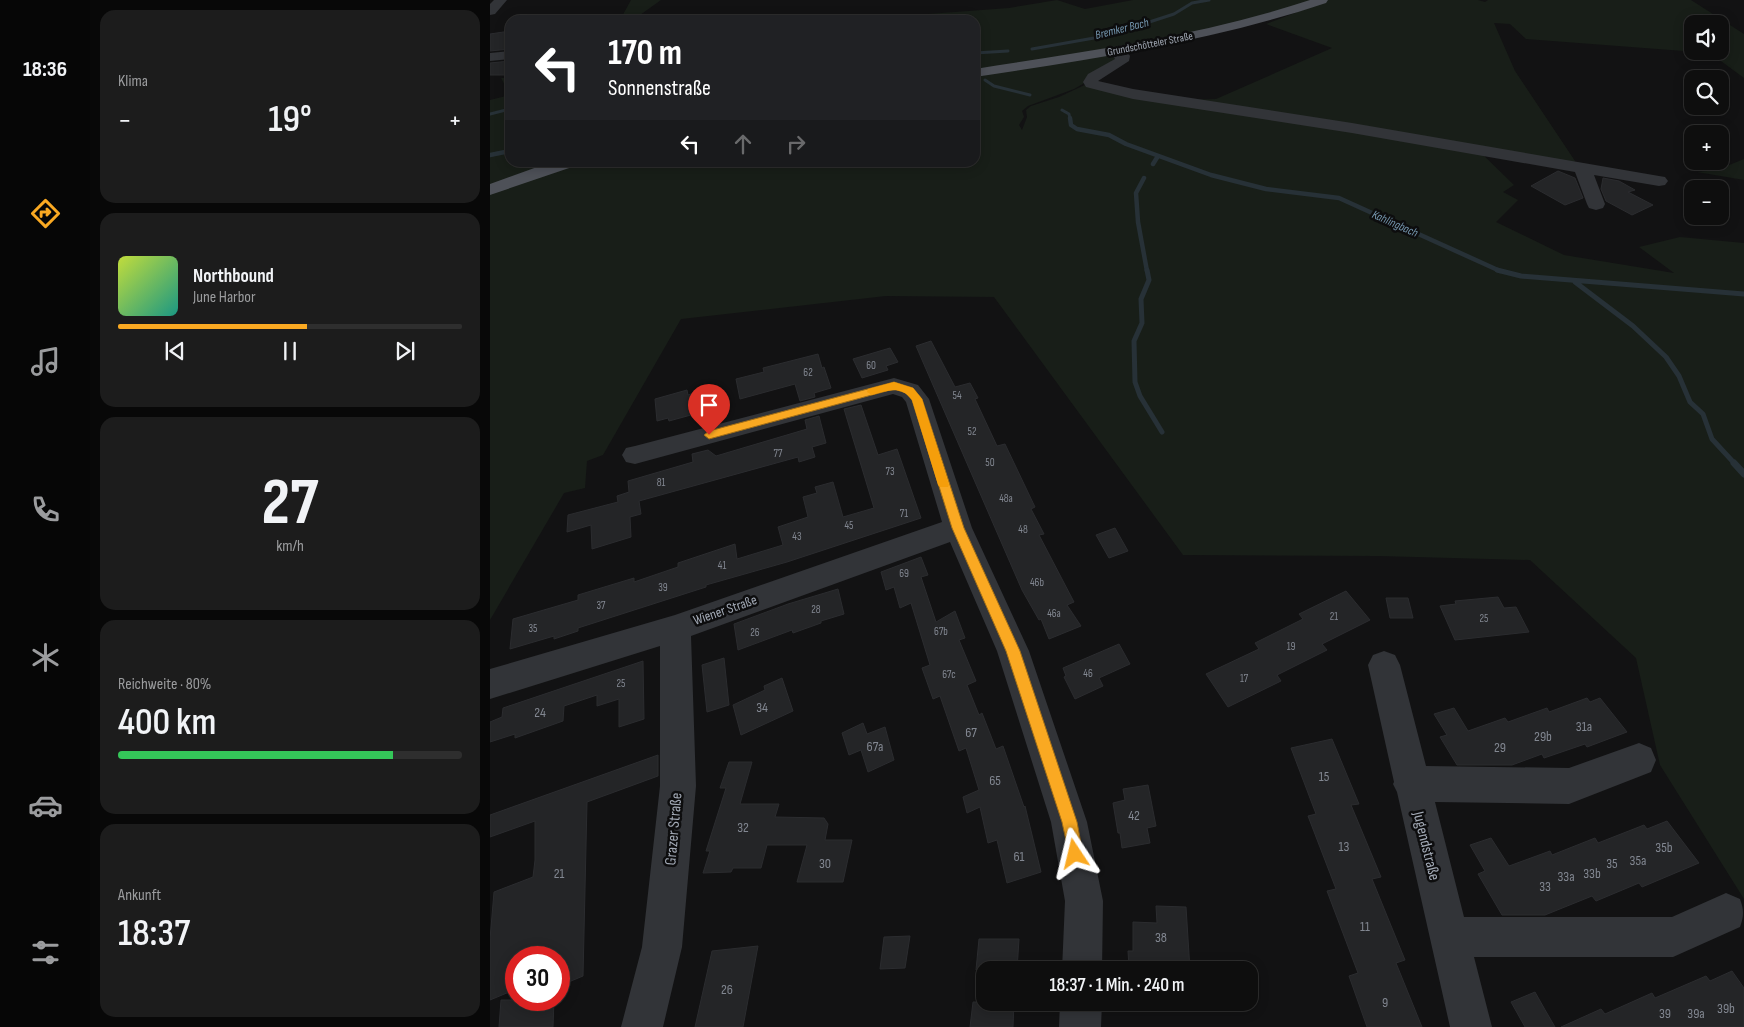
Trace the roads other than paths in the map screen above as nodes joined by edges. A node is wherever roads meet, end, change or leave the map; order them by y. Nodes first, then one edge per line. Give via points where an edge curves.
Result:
1 (501, 0) edge
2 (1322, 0) edge
3 (490, 11) edge
4 (1118, 51) junction
5 (505, 56) edge
6 (490, 57) edge
7 (980, 72) edge
8 (555, 167) edge
9 (1582, 168) junction
10 (1658, 181) dead end
11 (490, 190) edge
12 (1596, 204) dead end
13 (635, 455) dead end
14 (958, 528) junction
15 (675, 628) junction
16 (1384, 665) dead end
17 (490, 684) edge
18 (1639, 760) dead end
19 (1411, 784) junction
20 (1726, 913) dead end
21 (1449, 937) junction
22 (1082, 961) edge
23 (1081, 1011) edge
24 (642, 1027) edge
25 (1080, 1027) edge
26 (1471, 1027) edge

1 - 3 street
2 - 4 main road, Grundschötteler Straße via 1270,18
4 - 7 main road, Grundschötteler Straße
4 - 9 street via 1123,56 1122,61 1093,77 1091,84 1133,94
5 - 6 street
8 - 11 main road
9 - 10 street
9 - 12 street
13 - 14 street via 894,386 902,387 917,399
14 - 15 street, Wiener Straße
14 - 22 street via 1013,651 1069,822 1084,902
15 - 17 street, Wiener Straße
15 - 24 street, Grazer Straße via 677,804 662,947
16 - 19 street, Jugendstraße
18 - 19 street via 1569,786
19 - 21 street, Jugendstraße
20 - 21 street via 1673,937
21 - 26 street, Jugendstraße
23 - 25 street

